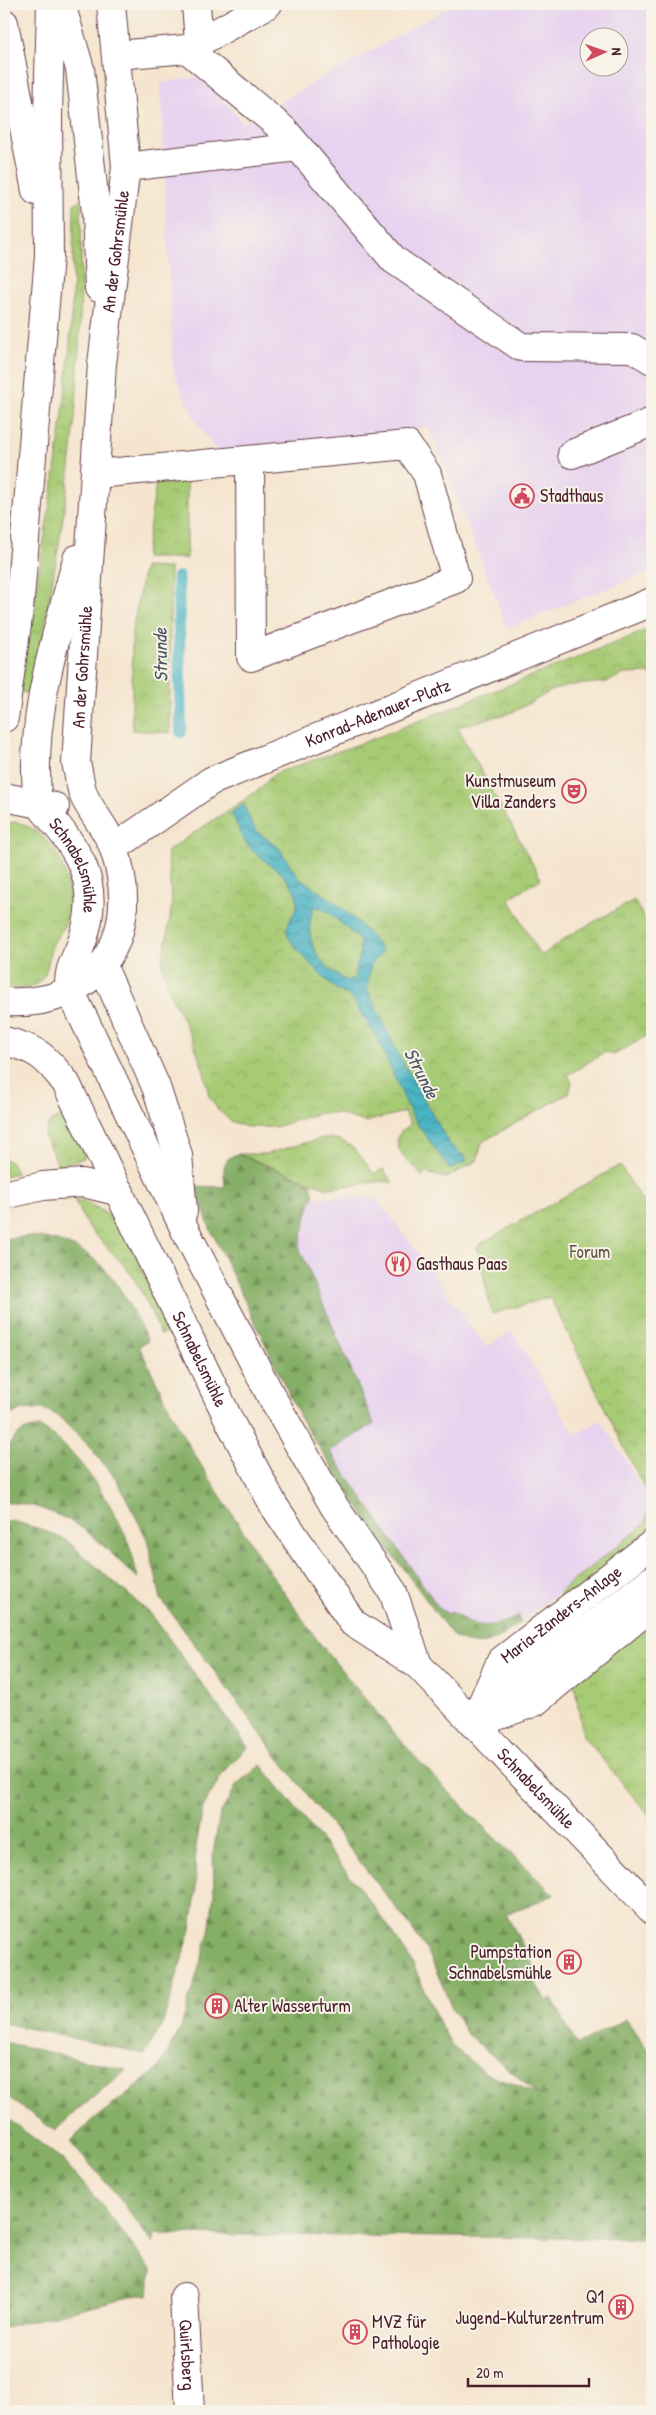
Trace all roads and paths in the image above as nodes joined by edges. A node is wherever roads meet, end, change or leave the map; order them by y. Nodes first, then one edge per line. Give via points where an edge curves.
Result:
1 (51, 4) edge
2 (61, 4) edge
3 (111, 4) edge
4 (196, 4) edge
5 (268, 4) edge
6 (4, 23) edge
7 (193, 46) junction
8 (116, 55) junction
9 (298, 147) junction
10 (126, 167) junction
11 (49, 256) junction
12 (652, 360) edge
13 (102, 364) junction
14 (652, 422) edge
15 (572, 454) dead end
16 (250, 460) junction
17 (95, 486) junction
18 (24, 547) junction
19 (4, 580) edge
20 (652, 602) edge
21 (4, 718) edge
22 (4, 797) edge
23 (38, 803) junction
24 (108, 838) junction
25 (103, 967) junction
26 (70, 990) junction
27 (4, 1002) edge
28 (15, 1043) edge
29 (120, 1192) junction
30 (4, 1194) edge
31 (185, 1230) junction
32 (652, 1544) edge
33 (652, 1580) edge
34 (652, 1606) edge
35 (418, 1666) junction
36 (472, 1724) junction
37 (652, 1910) edge
38 (184, 2297) dead end
39 (190, 2411) edge

1 - 11 main road
2 - 13 main road via 80,69 96,213
3 - 8 main road, An der Gohrsmühle
4 - 7 main road
5 - 7 main road
6 - 11 main road
7 - 8 main road
7 - 9 main road via 284,130
8 - 10 main road, An der Gohrsmühle
9 - 10 main road
9 - 12 main road via 394,260 521,347 632,348
10 - 13 main road, An der Gohrsmühle
11 - 18 main road
13 - 17 main road, An der Gohrsmühle
14 - 15 main road
16 - 16 main road via 407,445 427,474 456,579 251,657
16 - 17 main road
17 - 23 main road, An der Gohrsmühle via 52,655 39,724 34,771
17 - 24 main road, An der Gohrsmühle via 76,763 84,795
18 - 19 main road
18 - 21 main road
20 - 24 main road, Konrad-Adenauer-Platz via 211,781
22 - 23 main road, Schnabelsmühle
23 - 24 main road, Schnabelsmühle via 71,812
23 - 26 main road, Schnabelsmühle via 66,836 84,868 91,890 89,918 68,980
24 - 25 main road via 124,890 121,924
25 - 26 main road via 86,982
25 - 31 main road, Schnabelsmühle via 156,1087 175,1147
26 - 27 main road via 38,1001
26 - 31 main road, Schnabelsmühle
28 - 29 main road, Schnabelsmühle via 47,1058 66,1083
29 - 30 main road via 82,1183
29 - 35 main road, Schnabelsmühle via 230,1422 274,1506 353,1623
31 - 35 main road, Schnabelsmühle via 334,1506 393,1592
32 - 36 main road, Maria-Zanders-Anlage via 502,1661
33 - 36 main road via 522,1679
34 - 36 main road via 535,1702
35 - 36 main road, Schnabelsmühle
36 - 37 main road, Schnabelsmühle
38 - 39 main road, Quirlsberg

